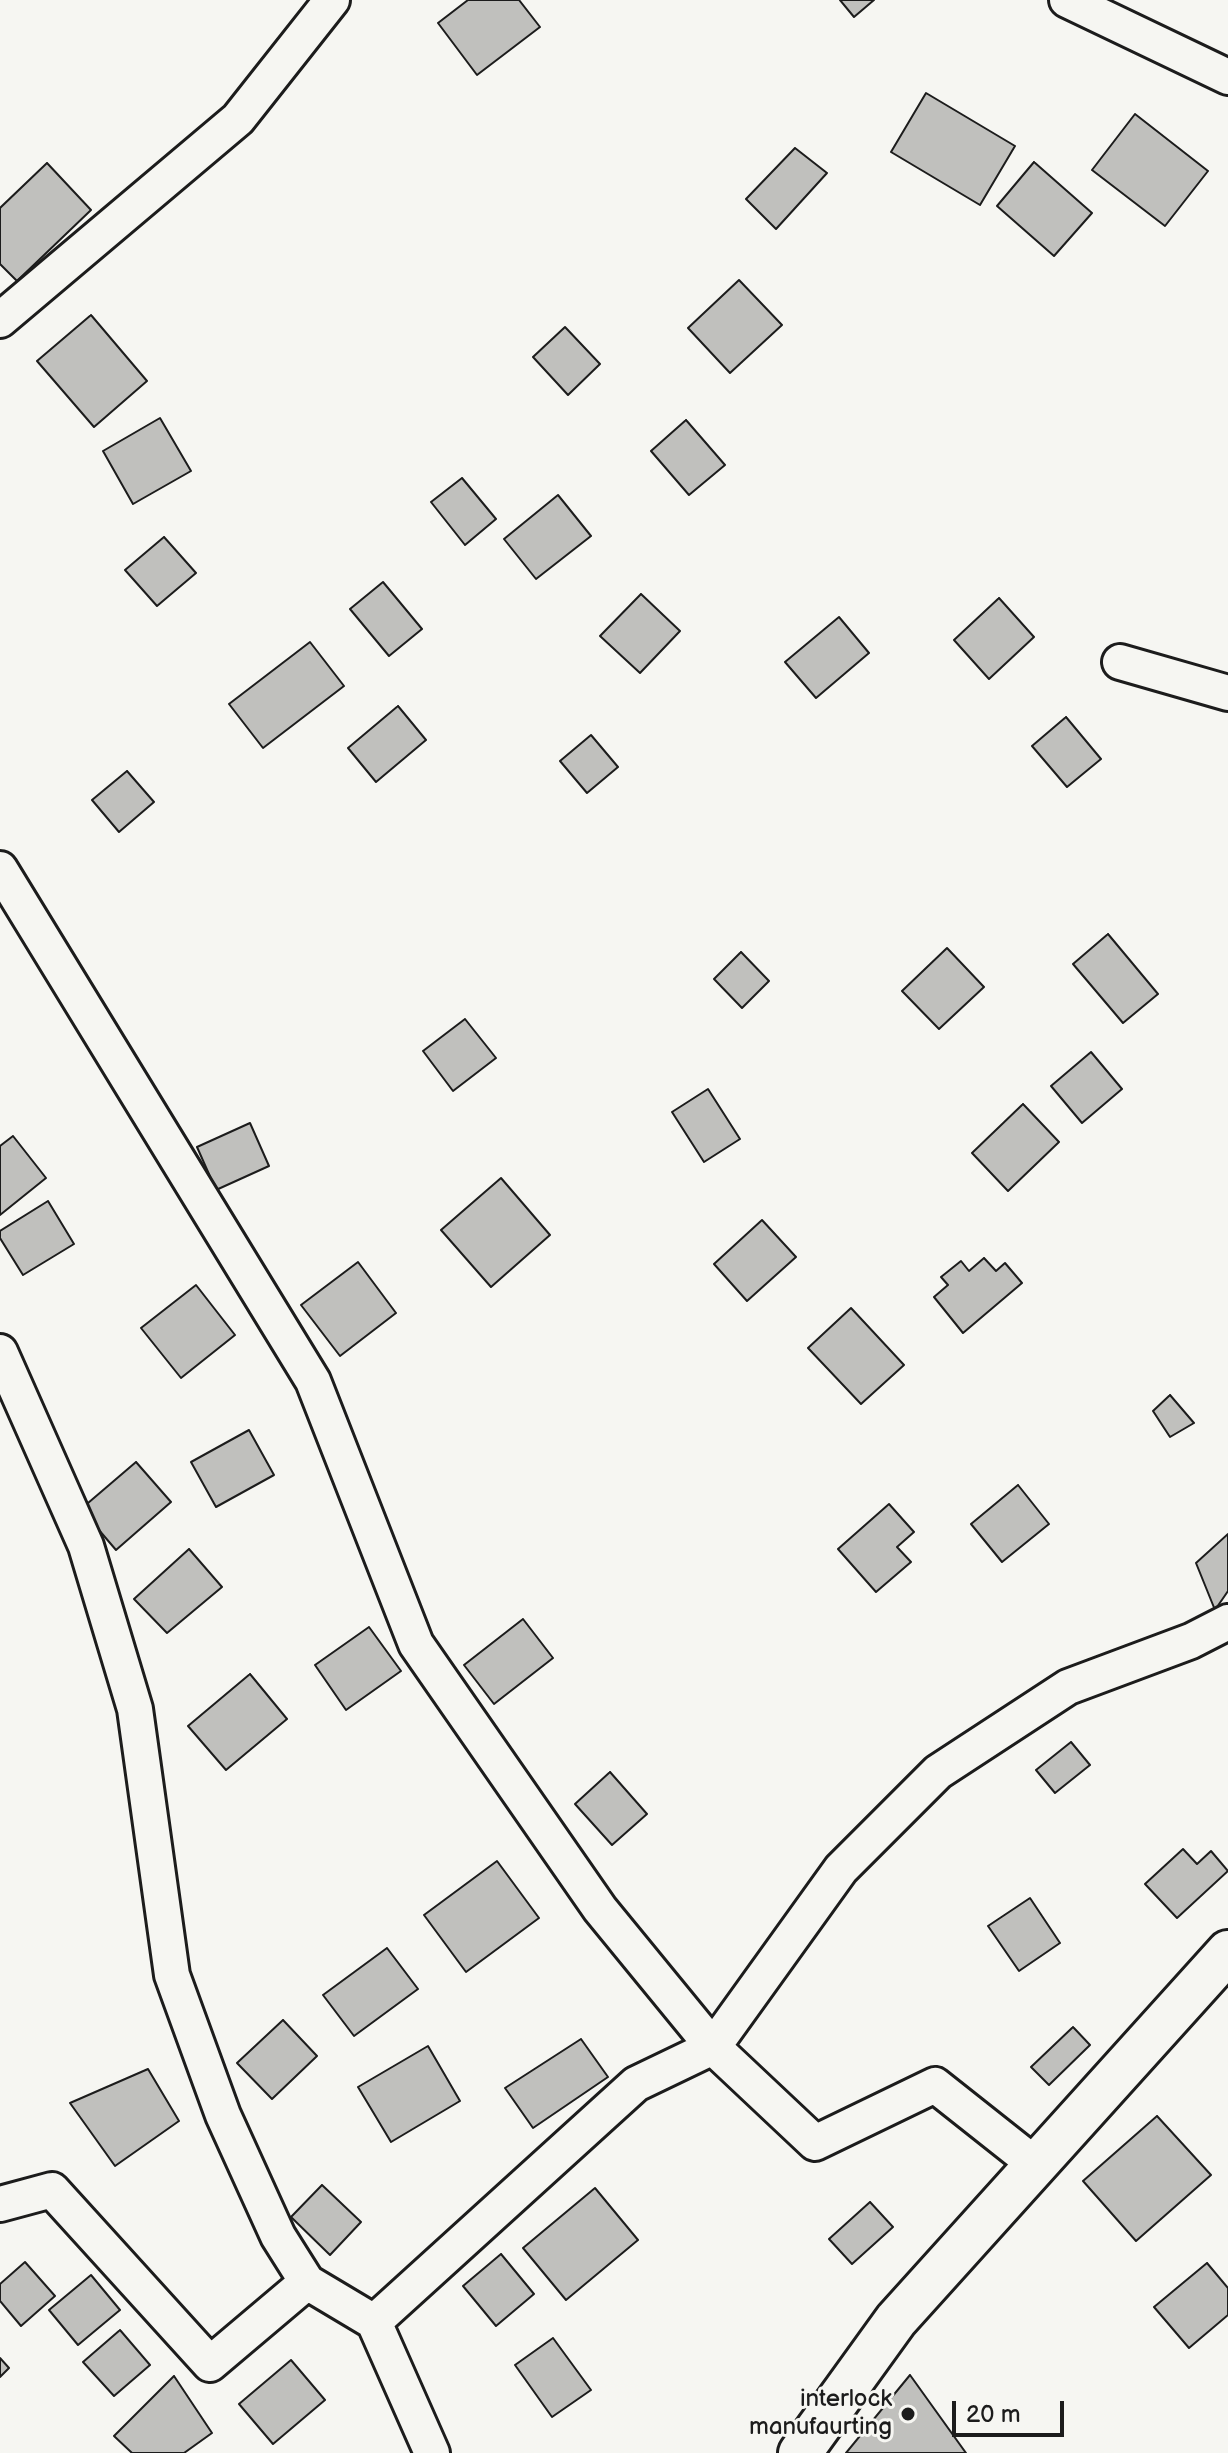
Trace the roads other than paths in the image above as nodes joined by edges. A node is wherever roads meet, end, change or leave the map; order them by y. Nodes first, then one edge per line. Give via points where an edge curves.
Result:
1 (332, 0) edge
2 (1067, 0) edge
3 (1228, 77) edge
4 (0, 320) edge
5 (1120, 662) dead end
6 (1228, 693) edge
7 (0, 869) edge
8 (0, 1352) edge
9 (1228, 1622) edge
10 (1228, 1952) edge
11 (713, 2047) junction
12 (1036, 2165) junction
13 (0, 2204) edge
14 (307, 2282) junction
15 (374, 2322) junction
16 (432, 2453) edge
17 (800, 2453) edge

1 - 4 street via 238,119
2 - 3 street
5 - 6 street
7 - 11 street via 313,1381 416,1644 600,1909
8 - 14 street via 86,1546 135,1709 172,1975 223,2115 278,2236
9 - 11 street via 1068,1687 938,1772 841,1869
10 - 12 street
11 - 12 street via 815,2143 935,2085
11 - 15 street via 636,2084
12 - 17 street via 896,2320
13 - 14 street via 52,2190 210,2364
14 - 15 street
15 - 16 street

